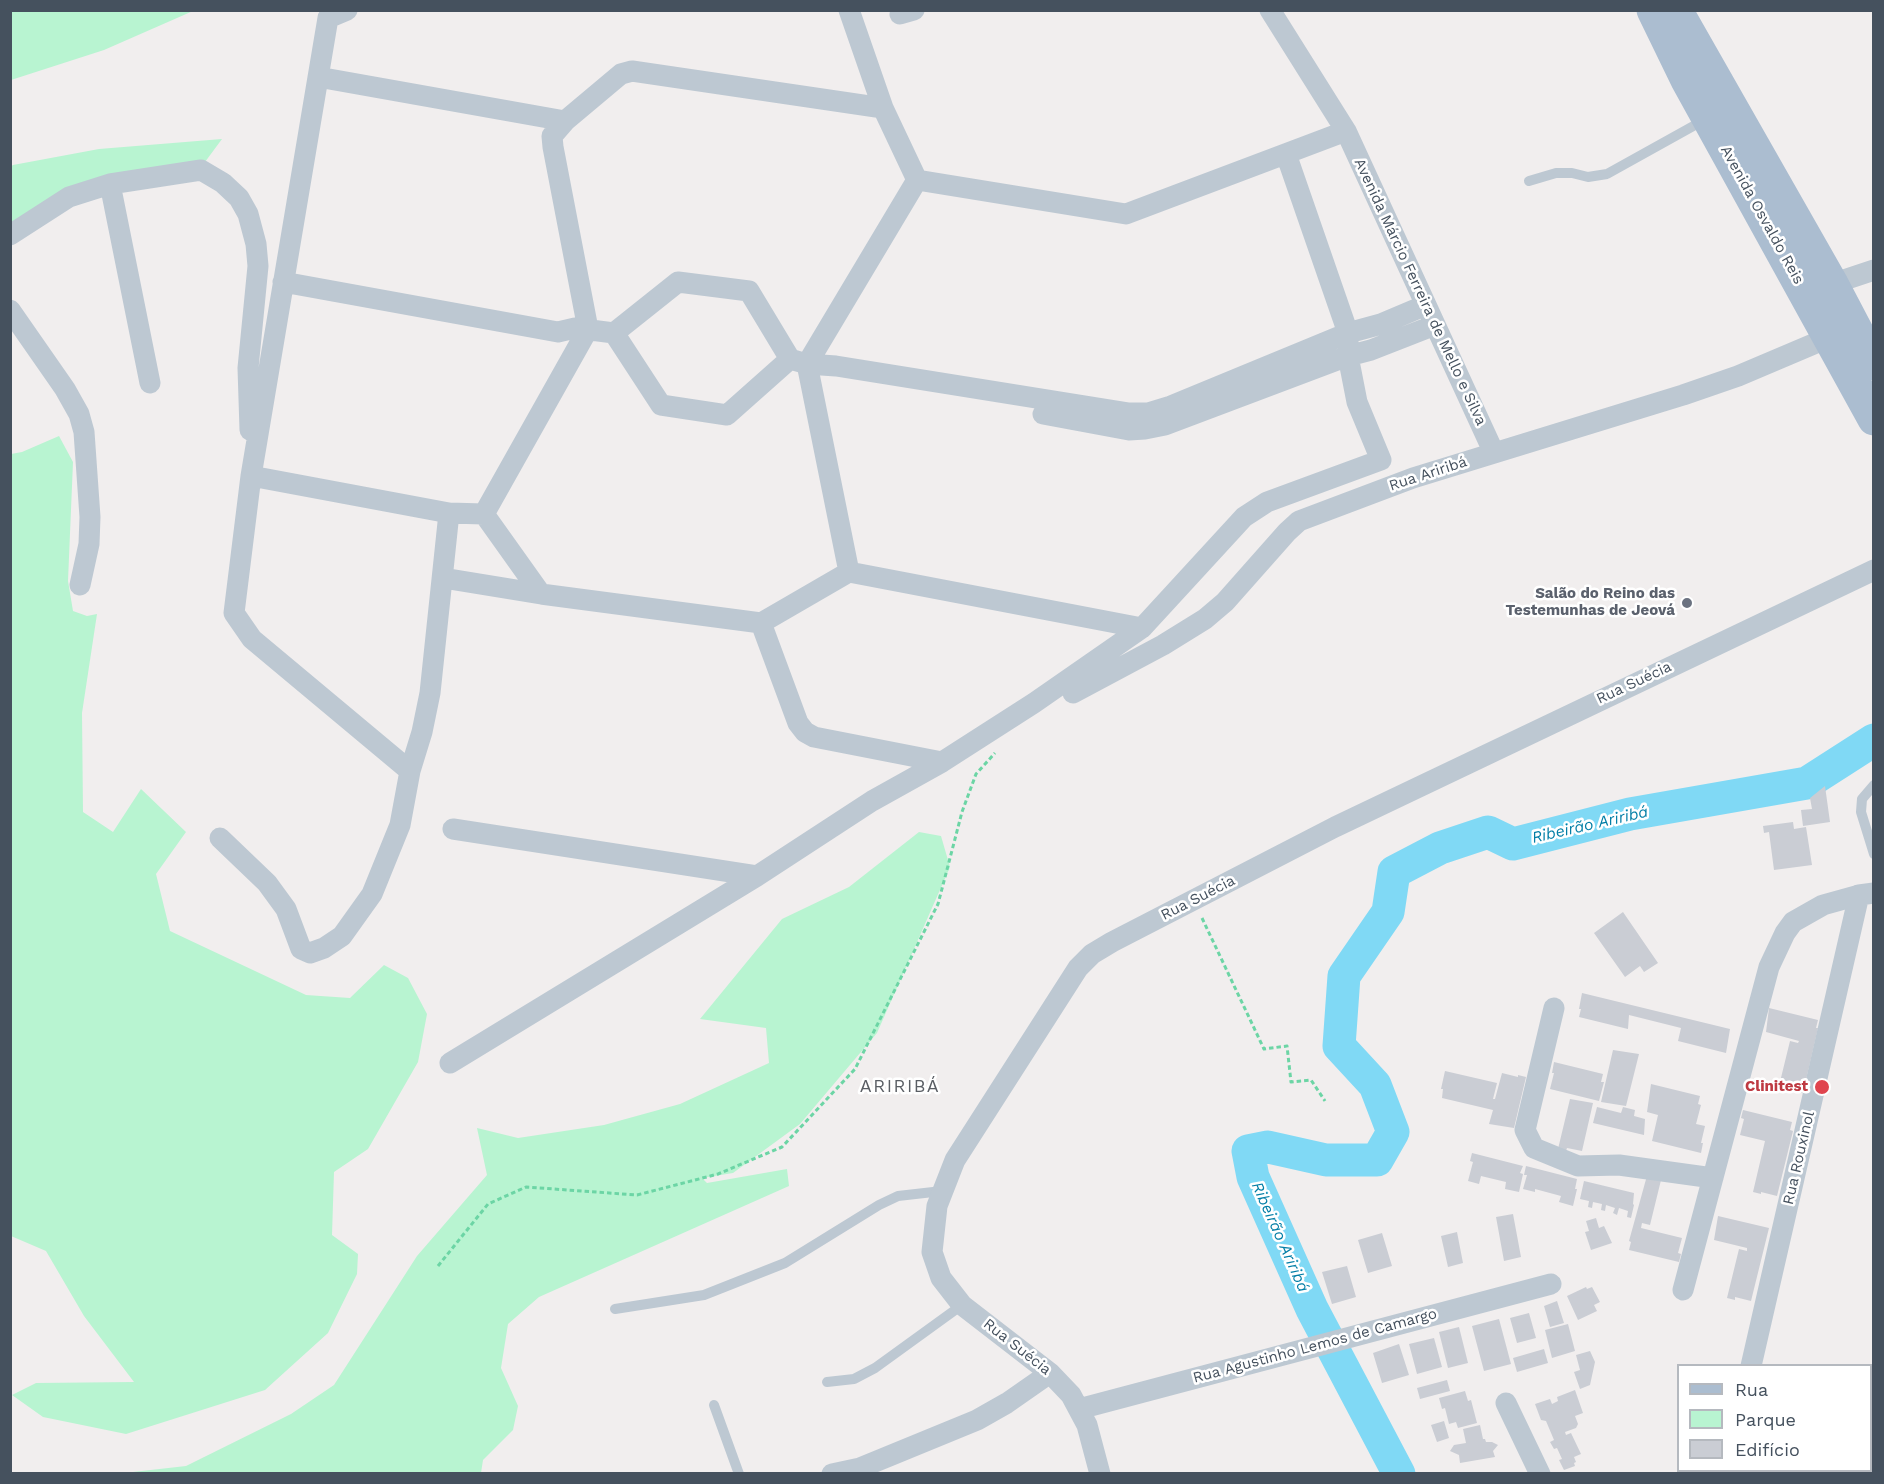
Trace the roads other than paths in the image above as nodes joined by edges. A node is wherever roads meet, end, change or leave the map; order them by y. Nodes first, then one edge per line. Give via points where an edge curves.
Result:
1 (347, 10) edge
2 (849, 10) edge
3 (1270, 10) edge
4 (1675, 12) edge
5 (318, 77) junction
6 (884, 108) junction
7 (1708, 117) junction
8 (564, 121) junction
9 (1346, 131) junction
10 (1286, 154) junction
11 (917, 180) junction
12 (1528, 181) dead end
13 (110, 184) junction
14 (10, 235) edge
15 (1874, 270) edge
16 (284, 276) junction
17 (1832, 284) junction
18 (1426, 305) junction
19 (10, 310) edge
20 (1435, 325) junction
21 (581, 328) junction
22 (614, 333) junction
23 (1348, 333) junction
24 (1830, 337) junction
25 (1371, 350) junction
26 (1348, 356) junction
27 (1873, 362) edge
28 (805, 363) junction
29 (150, 383) dead end
30 (1357, 402) junction
31 (1874, 419) edge
32 (1494, 453) junction
33 (252, 470) junction
34 (449, 513) junction
35 (484, 513) junction
36 (1874, 570) edge
37 (849, 572) junction
38 (443, 578) junction
39 (80, 585) dead end
40 (541, 594) junction
41 (761, 623) junction
42 (1142, 628) junction
43 (1073, 693) dead end
44 (942, 762) junction
45 (410, 771) junction
46 (1874, 785) edge
47 (453, 829) dead end
48 (220, 838) dead end
49 (1874, 854) edge
50 (757, 876) junction
51 (1866, 894) edge
52 (1554, 1008) dead end
53 (450, 1063) dead end
54 (1713, 1178) junction
55 (942, 1191) junction
56 (1551, 1284) dead end
57 (1683, 1290) dead end
58 (963, 1305) junction
59 (615, 1309) dead end
60 (1751, 1364) edge
61 (1050, 1373) junction
62 (827, 1382) dead end
63 (1506, 1403) dead end
64 (714, 1405) dead end
65 (1079, 1409) junction
66 (740, 1473) edge
67 (832, 1473) edge
68 (1100, 1473) edge
69 (1540, 1473) edge

1 - 5 street via 328,18
2 - 6 street
3 - 9 street, Avenida Márcio Ferreira de Mello e Silva
4 - 7 main road, Avenida Osvaldo Reis via 1687,80
4 - 17 main road, Avenida Osvaldo Reis
5 - 8 street
5 - 16 street
6 - 8 street via 632,71 621,75
6 - 11 street
7 - 12 lane via 1607,174 1588,177 1556,173
7 - 24 main road, Avenida Osvaldo Reis
8 - 21 street via 552,136
9 - 10 street
9 - 18 street, Avenida Márcio Ferreira de Mello e Silva
10 - 11 street via 1126,214
10 - 23 street
11 - 28 street
13 - 14 street via 69,197
13 - 29 street
13 - 33 street via 201,170 223,183 239,198 248,214 258,266 248,368
15 - 17 street
16 - 21 street via 560,318
16 - 33 street
17 - 27 main road, Avenida Osvaldo Reis
18 - 20 street, Avenida Márcio Ferreira de Mello e Silva
18 - 23 street
19 - 39 street via 80,414 90,517
20 - 25 street
20 - 32 street, Avenida Márcio Ferreira de Mello e Silva
21 - 22 street
21 - 35 street
22 - 28 street via 678,282 749,291
22 - 28 street via 661,405 727,415
23 - 26 street
23 - 28 street via 1148,413 1129,414
24 - 31 main road, Avenida Osvaldo Reis
24 - 32 street, Rua Ariribá via 1683,395
25 - 26 street
25 - 30 street via 1359,380
26 - 28 street via 1165,425 1129,430 834,375
26 - 30 street
28 - 37 street
30 - 42 street via 1381,460 1267,502 1244,517
32 - 43 street, Rua Ariribá via 1413,478 1299,521 1205,619
33 - 34 street
33 - 45 street via 234,613 252,639
34 - 35 street
34 - 38 street
35 - 40 street
36 - 55 street, Rua Suécia via 1401,794 1092,954 1078,968 955,1160
37 - 41 street
37 - 42 street
38 - 40 street
38 - 45 street via 430,693
40 - 41 street
41 - 44 street via 798,723 805,732
42 - 44 street
44 - 50 street via 872,801
45 - 48 street via 400,825 372,894 342,936 310,953 302,949 286,909 267,883
46 - 49 lane via 1862,799 1861,812
47 - 50 street
50 - 53 street
51 - 54 street via 1822,905 1793,922 1785,933 1769,967
51 - 60 street, Rua Rouxinol
52 - 54 street via 1524,1130 1534,1148 1578,1166 1618,1165
54 - 57 street
55 - 58 street, Rua Suécia via 932,1252 941,1278
55 - 59 lane via 898,1196 785,1263 704,1294
56 - 65 street, Rua Agustinho Lemos de Camargo
58 - 61 street, Rua Suécia
58 - 62 lane via 875,1368 854,1379
61 - 65 street, Rua Suécia
61 - 67 street via 977,1420 860,1468
63 - 69 street
64 - 66 lane
65 - 68 street, Rua Suécia

